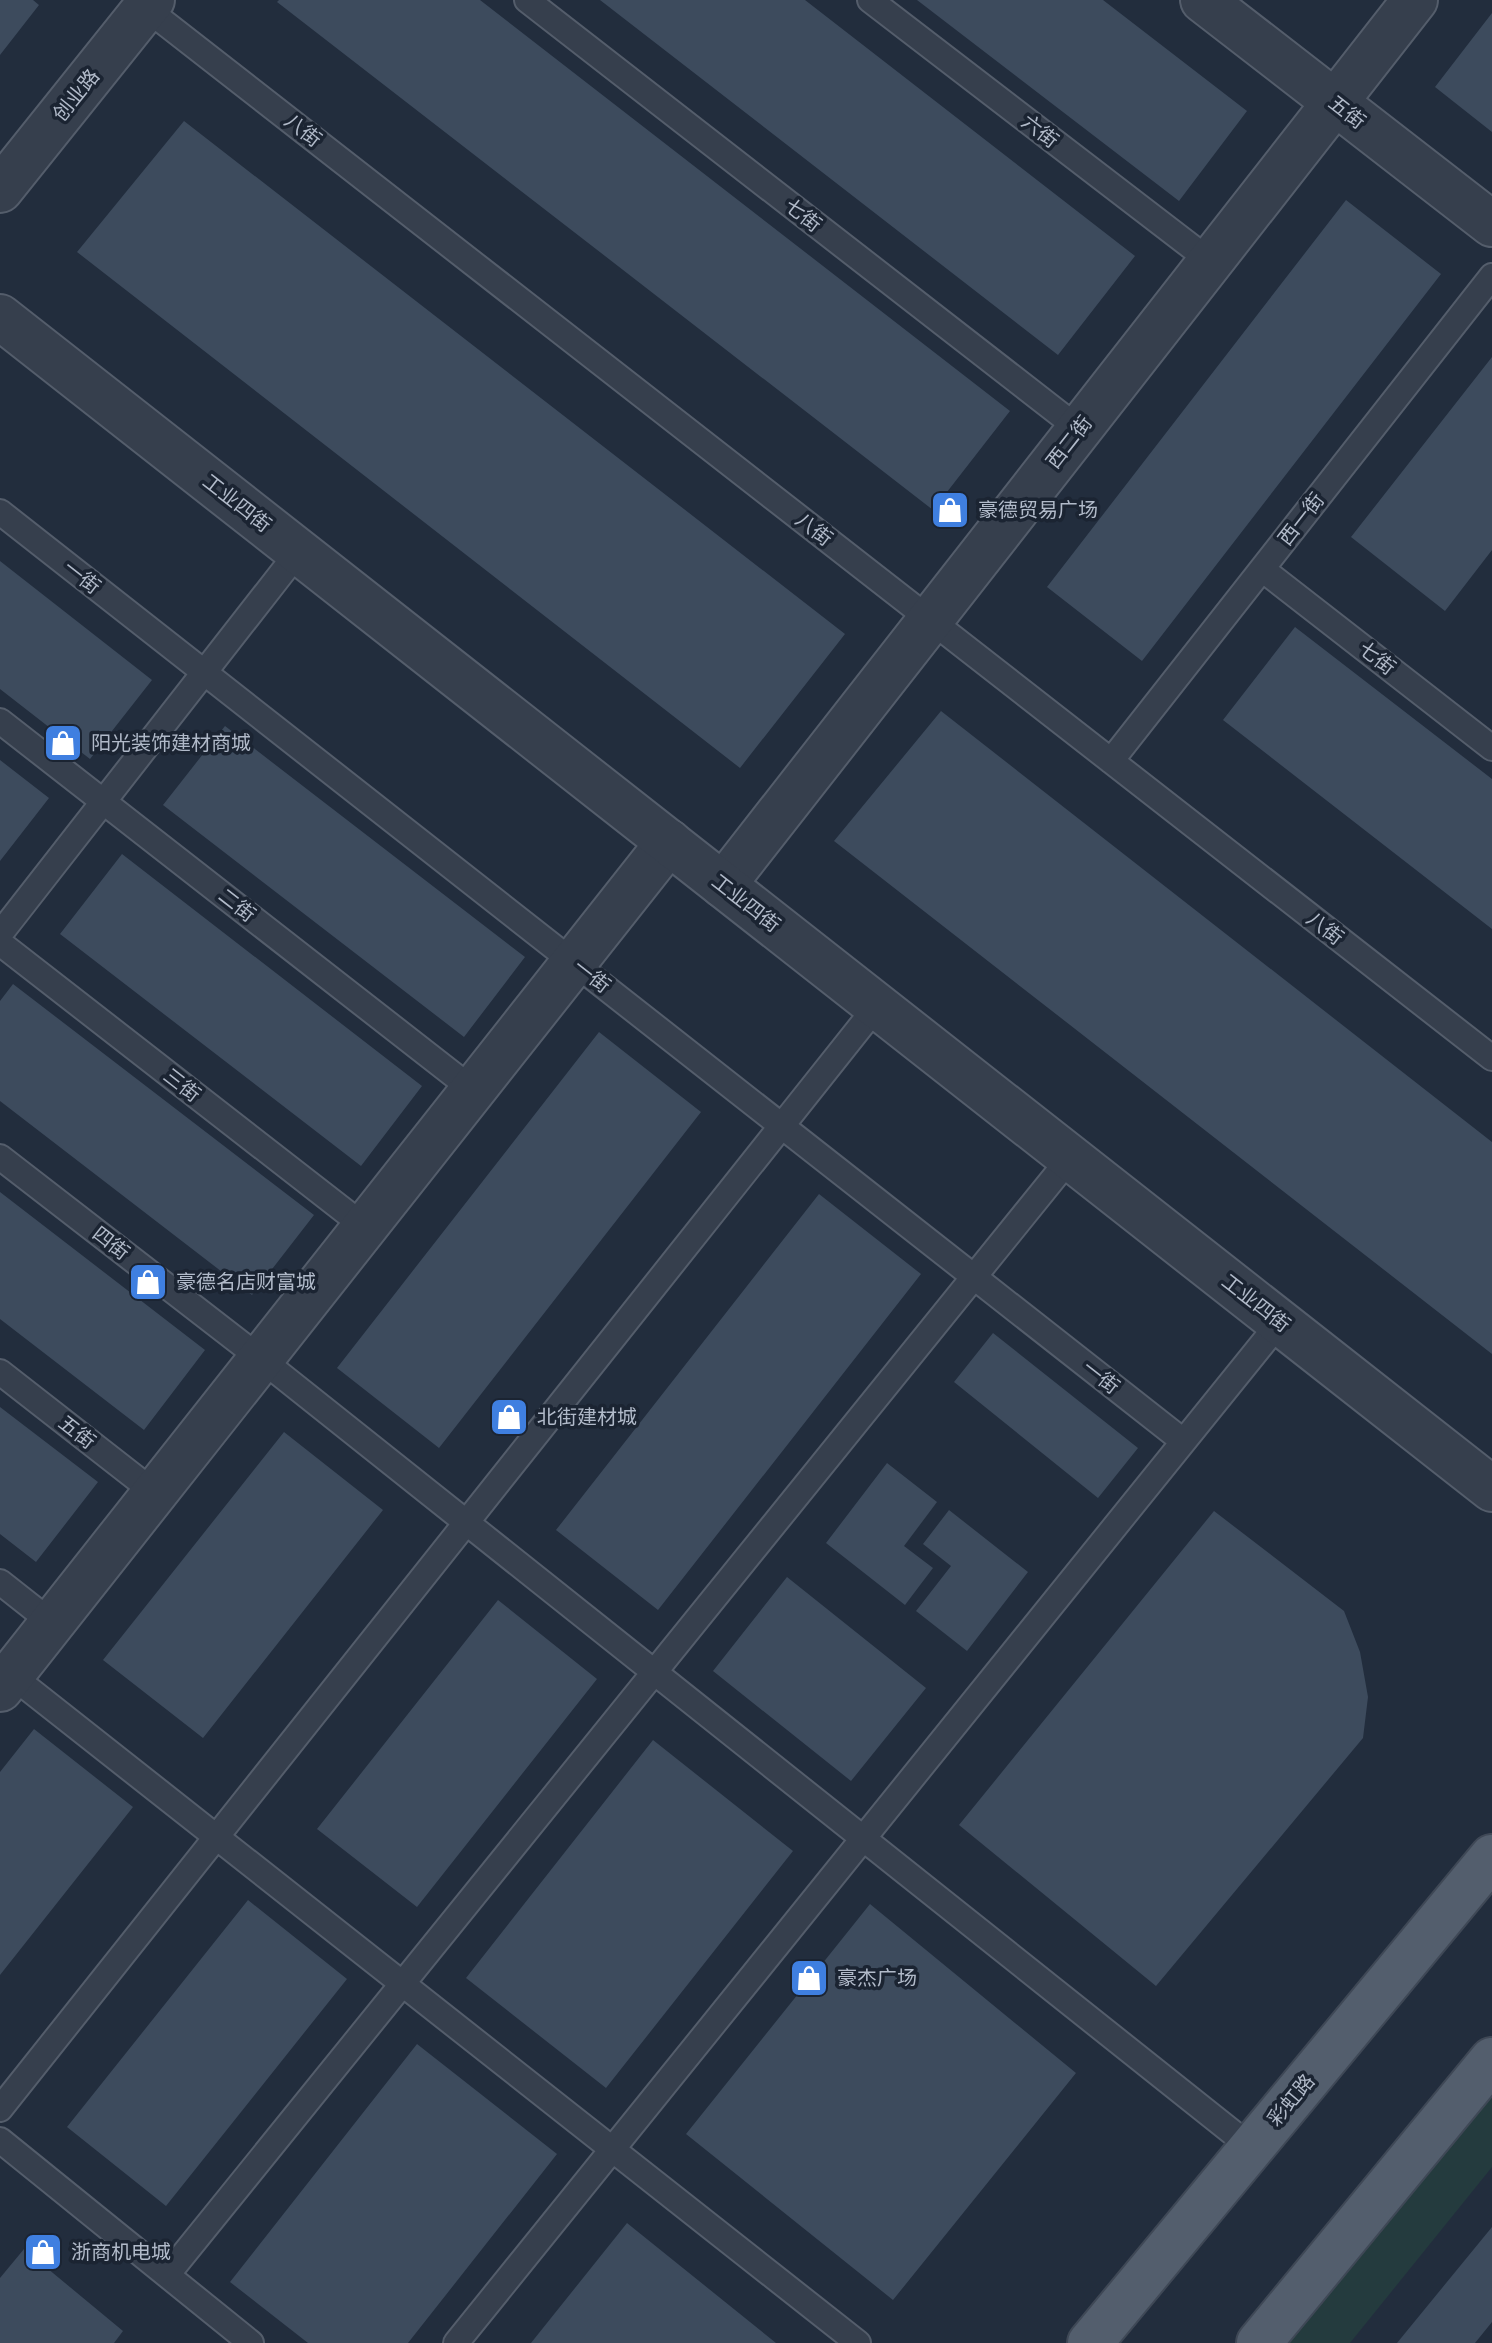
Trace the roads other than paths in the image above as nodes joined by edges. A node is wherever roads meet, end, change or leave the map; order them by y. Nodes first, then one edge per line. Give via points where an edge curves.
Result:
1 (527, 0) edge
2 (870, 0) edge
3 (1203, 0) edge
4 (1415, 0) edge
5 (145, 3) edge
6 (1335, 102) junction
7 (0, 190) edge
8 (1492, 224) edge
9 (1210, 261) junction
10 (1492, 276) edge
11 (0, 317) edge
12 (1079, 429) junction
13 (0, 512) edge
14 (299, 551) junction
15 (1262, 569) junction
16 (930, 620) junction
17 (204, 673) junction
18 (0, 721) edge
19 (1492, 748) edge
20 (1111, 761) junction
21 (103, 801) junction
22 (669, 842) junction
23 (723, 885) junction
24 (0, 934) edge
25 (0, 943) edge
26 (574, 962) junction
27 (877, 1006) junction
28 (1492, 1058) edge
29 (473, 1090) junction
30 (781, 1125) junction
31 (0, 1157) edge
32 (1070, 1158) junction
33 (365, 1227) junction
34 (973, 1277) junction
35 (1280, 1322) junction
36 (261, 1359) junction
37 (0, 1372) edge
38 (1183, 1441) junction
39 (1492, 1489) edge
40 (155, 1493) junction
41 (466, 1522) junction
42 (0, 1582) edge
43 (52, 1623) junction
44 (654, 1672) junction
45 (5, 1682) edge
46 (216, 1837) junction
47 (863, 1838) junction
48 (1492, 1857) edge
49 (402, 1984) junction
50 (1492, 2060) edge
51 (0, 2109) edge
52 (0, 2140) edge
53 (1252, 2148) junction
54 (612, 2149) junction
55 (167, 2275) junction
56 (251, 2343) edge
57 (456, 2343) edge
58 (858, 2343) edge
59 (1090, 2343) edge
60 (1259, 2343) edge

1 - 12 lane, 七街
2 - 9 lane, 六街
3 - 6 street, 五街
4 - 6 street, 西二街
5 - 7 street, 创业路
5 - 16 lane, 八街
6 - 8 street, 五街
6 - 9 street, 西二街
9 - 12 street, 西二街
10 - 15 lane, 西一街
11 - 14 street, 工业四街
12 - 16 street, 西二街
13 - 17 lane, 一街
14 - 17 lane
14 - 22 street, 工业四街
15 - 19 lane, 七街
15 - 20 lane, 西一街
16 - 20 lane, 八街
16 - 23 street, 西二街
17 - 21 lane
17 - 26 lane, 一街
18 - 21 lane, 二街
20 - 28 lane, 八街
21 - 24 lane
21 - 29 lane, 二街
22 - 23 street, 工业四街
22 - 26 street
23 - 27 street, 工业四街
25 - 33 lane, 三街
26 - 29 street
26 - 30 lane, 一街
27 - 30 lane
27 - 32 street, 工业四街
29 - 33 street
30 - 34 lane, 一街
30 - 41 lane
31 - 36 lane, 四街
32 - 34 lane
32 - 35 street, 工业四街
33 - 36 street
34 - 38 lane, 一街
34 - 44 lane
35 - 38 lane
35 - 39 street, 工业四街
36 - 40 street
36 - 41 lane, 四街
37 - 40 lane, 五街
38 - 47 lane
40 - 43 street
41 - 44 lane, 四街
41 - 46 lane
42 - 43 lane
43 - 45 street
44 - 47 lane, 四街
44 - 49 lane
45 - 46 lane
46 - 49 lane
46 - 51 lane
47 - 53 lane, 四街
47 - 54 lane
48 - 53 main road, 彩虹路
49 - 54 lane
49 - 55 lane
50 - 60 main road
52 - 55 lane
53 - 59 main road, 彩虹路
54 - 57 lane
54 - 58 lane
55 - 56 lane

